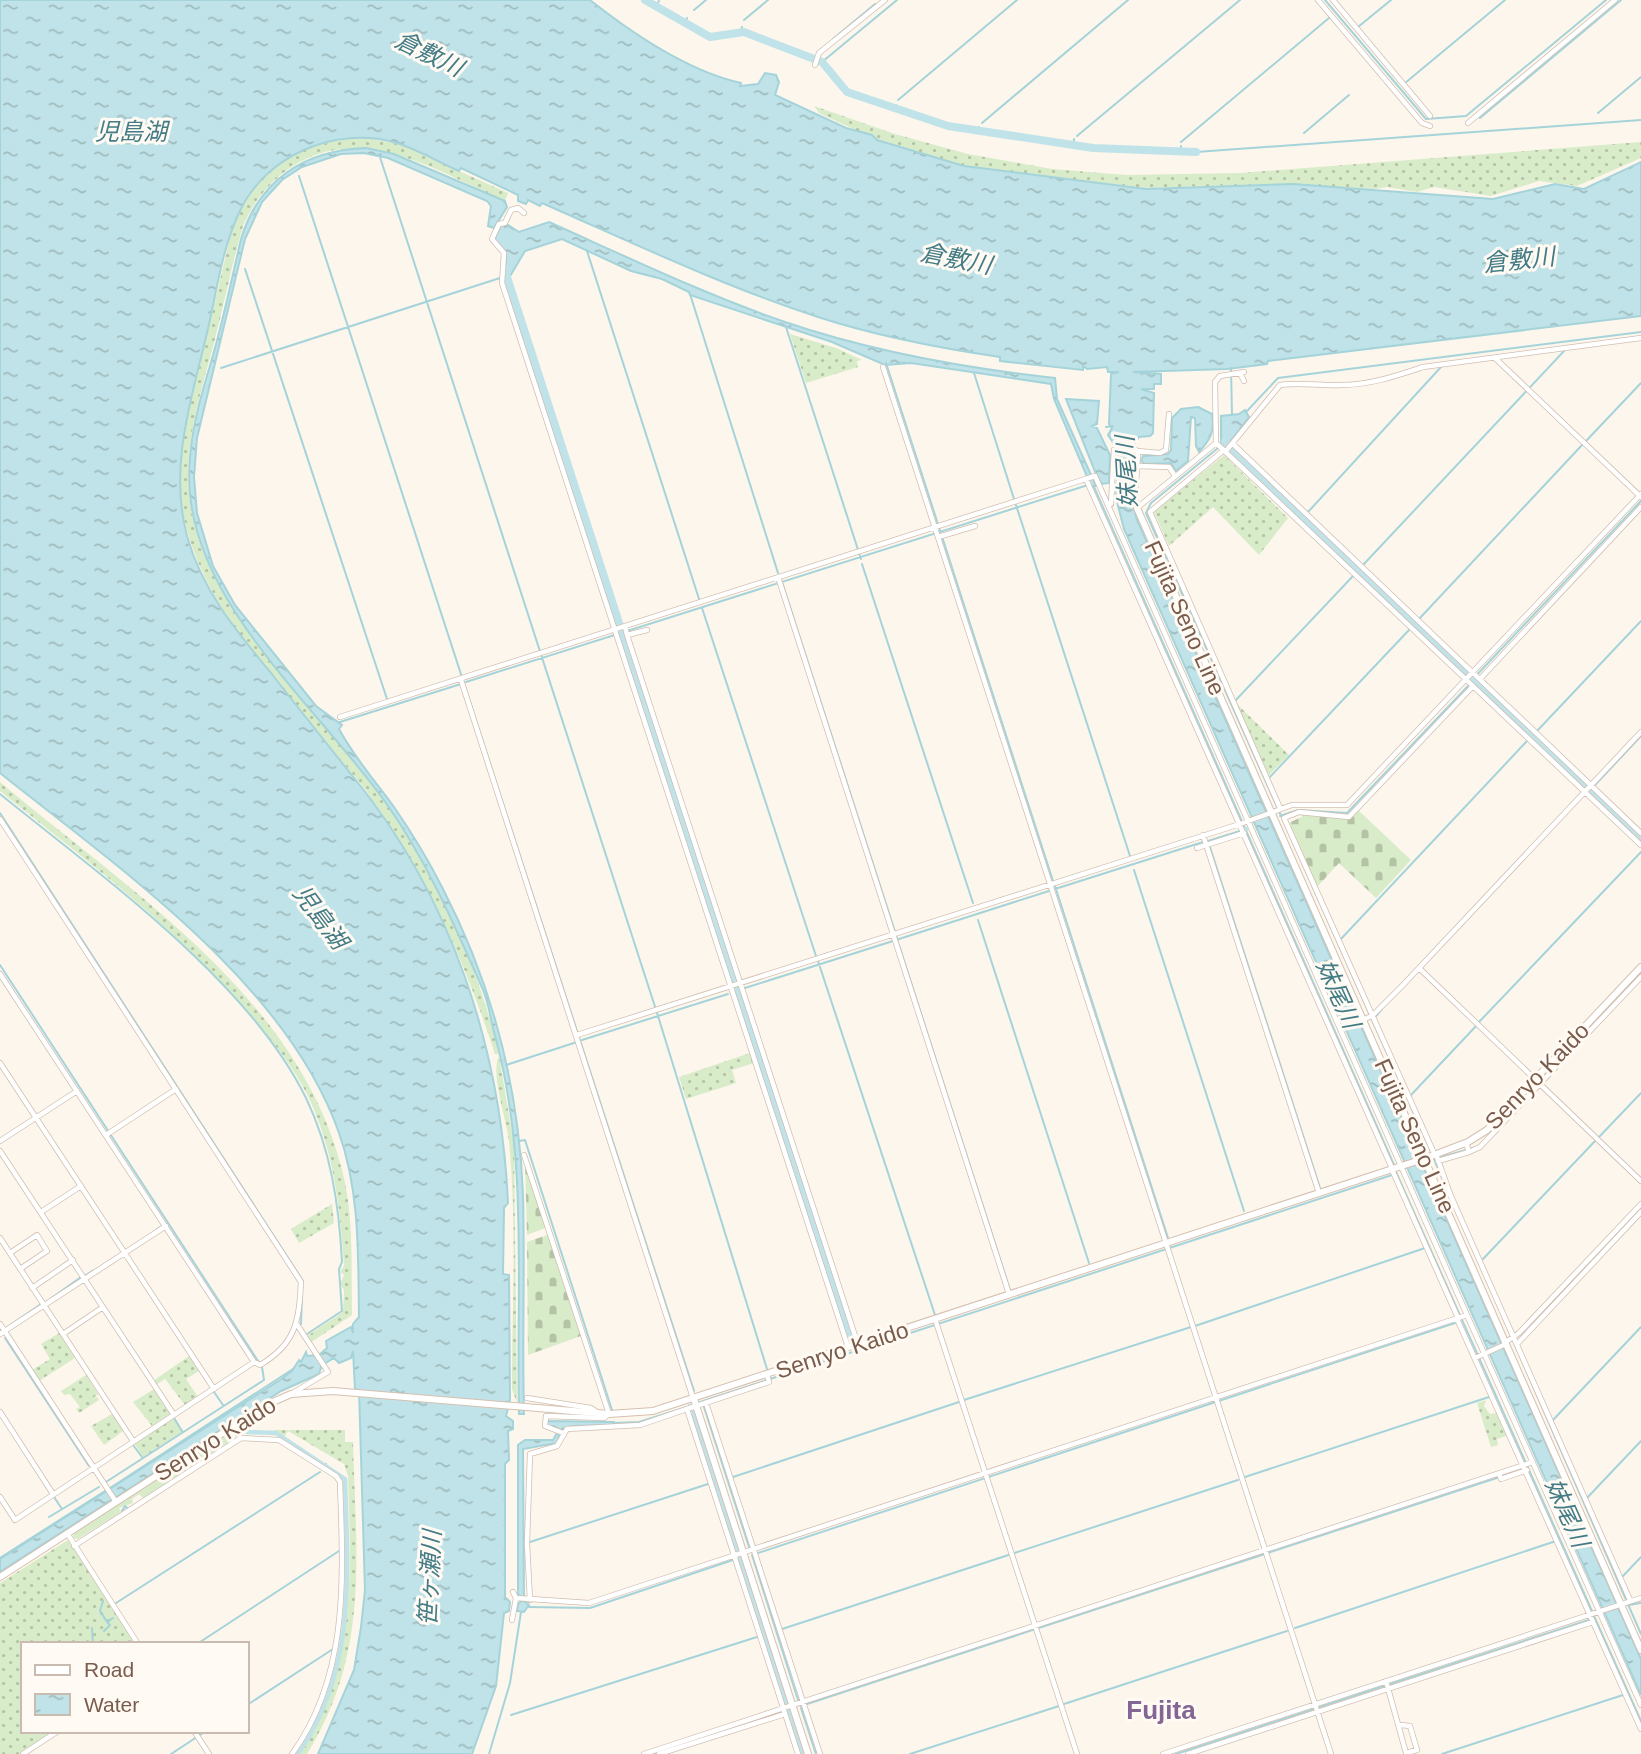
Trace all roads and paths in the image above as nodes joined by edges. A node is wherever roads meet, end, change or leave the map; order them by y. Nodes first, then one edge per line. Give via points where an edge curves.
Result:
1 (884, 0) edge
2 (1318, 0) edge
3 (1333, 0) edge
4 (1615, 0) edge
5 (877, 2) edge
6 (816, 65) dead end
7 (1430, 116) dead end
8 (1468, 123) dead end
9 (1430, 126) dead end
10 (524, 213) dead end
11 (1641, 338) edge
12 (1494, 357) junction
13 (883, 367) dead end
14 (1244, 381) dead end
15 (1169, 414) dead end
16 (1216, 443) junction
17 (1228, 448) junction
18 (1137, 451) junction
19 (1138, 466) junction
20 (1175, 477) junction
21 (1088, 481) junction
22 (1640, 495) edge
23 (1111, 508) junction
24 (1137, 508) junction
25 (1641, 508) edge
26 (975, 526) dead end
27 (938, 532) junction
28 (779, 581) junction
29 (1413, 622) junction
30 (647, 630) dead end
31 (626, 631) junction
32 (616, 632) junction
33 (1213, 667) junction
34 (1473, 676) junction
35 (463, 681) junction
36 (1473, 686) junction
37 (340, 717) dead end
38 (1531, 732) junction
39 (1641, 732) edge
40 (1386, 771) junction
41 (1588, 788) junction
42 (1307, 809) junction
43 (1275, 810) junction
44 (0, 819) edge
45 (1245, 822) junction
46 (1641, 832) edge
47 (1244, 833) junction
48 (1207, 842) junction
49 (1641, 845) edge
50 (1197, 848) dead end
51 (1052, 883) junction
52 (895, 936) junction
53 (1641, 967) edge
54 (1419, 968) junction
55 (5, 976) edge
56 (1641, 977) edge
57 (731, 986) junction
58 (741, 986) junction
59 (1368, 1018) junction
60 (579, 1038) junction
61 (0, 1063) edge
62 (1356, 1076) junction
63 (1537, 1082) junction
64 (176, 1089) junction
65 (77, 1091) junction
66 (36, 1117) junction
67 (109, 1134) junction
68 (0, 1141) edge
69 (1468, 1148) junction
70 (0, 1151) edge
71 (1433, 1151) dead end
72 (524, 1155) dead end
73 (1424, 1158) junction
74 (1391, 1166) dead end
75 (1402, 1166) junction
76 (1393, 1172) dead end
77 (1641, 1181) edge
78 (81, 1186) junction
79 (1319, 1193) junction
80 (1641, 1204) edge
81 (41, 1212) junction
82 (1641, 1212) edge
83 (166, 1226) junction
84 (0, 1238) edge
85 (1167, 1247) junction
86 (10, 1253) junction
87 (125, 1253) junction
88 (73, 1260) junction
89 (20, 1269) junction
90 (84, 1278) junction
91 (32, 1287) junction
92 (1009, 1295) junction
93 (44, 1306) junction
94 (102, 1308) junction
95 (1460, 1319) junction
96 (296, 1323) junction
97 (936, 1323) junction
98 (0, 1324) edge
99 (2, 1332) edge
100 (63, 1334) junction
101 (1511, 1342) junction
102 (858, 1345) junction
103 (848, 1348) junction
104 (1480, 1355) junction
105 (254, 1362) junction
106 (768, 1378) junction
107 (214, 1389) junction
108 (291, 1394) junction
109 (527, 1398) dead end
110 (1217, 1401) junction
111 (706, 1403) junction
112 (692, 1406) junction
113 (0, 1412) edge
114 (597, 1413) junction
115 (609, 1414) junction
116 (174, 1415) junction
117 (231, 1427) junction
118 (560, 1432) junction
119 (241, 1438) junction
120 (133, 1441) junction
121 (1527, 1466) junction
122 (93, 1468) junction
123 (985, 1477) junction
124 (53, 1494) junction
125 (0, 1497) edge
126 (115, 1501) junction
127 (67, 1533) junction
128 (74, 1546) junction
129 (746, 1553) junction
130 (1266, 1553) junction
131 (0, 1577) edge
132 (521, 1598) junction
133 (1641, 1598) edge
134 (1624, 1602) junction
135 (1596, 1613) junction
136 (512, 1620) dead end
137 (1593, 1622) junction
138 (1036, 1628) junction
139 (137, 1642) edge
140 (1641, 1650) edge
141 (1402, 1680) junction
142 (1388, 1685) junction
143 (1378, 1688) junction
144 (1641, 1705) edge
145 (795, 1707) junction
146 (1316, 1708) junction
147 (1401, 1725) junction
148 (1641, 1729) edge
149 (55, 1733) edge
150 (197, 1735) edge
151 (669, 1748) junction
152 (23, 1754) edge
153 (209, 1754) edge
154 (292, 1754) edge
155 (644, 1754) edge
156 (659, 1754) edge
157 (798, 1754) edge
158 (808, 1754) edge
159 (820, 1754) edge
160 (1077, 1754) edge
161 (1163, 1754) edge
162 (1188, 1754) edge
163 (1331, 1754) edge

1 - 5 street
2 - 9 street via 1422,123
3 - 7 street
4 - 8 street
5 - 6 street via 818,57
10 - 32 street via 516,207 505,223 499,224 492,242 504,253 501,278
11 - 12 street
12 - 17 street via 1423,367 1360,384 1280,385
12 - 22 street
13 - 27 street
14 - 16 street via 1240,373 1217,379
15 - 18 street via 1166,450
16 - 17 street
16 - 20 street
17 - 29 street
17 - 29 street
17 - 33 street via 1150,510
18 - 19 street
18 - 23 street via 1112,452
19 - 20 street via 1169,467
19 - 24 street
20 - 24 street
21 - 23 street via 1097,478
21 - 27 street
21 - 45 street
22 - 34 street
23 - 45 street
24 - 33 street, Fujita Seno Line
25 - 34 street
26 - 27 street
27 - 28 street via 858,552
27 - 51 street
28 - 31 street via 700,602
28 - 52 street
29 - 34 street
29 - 34 street
30 - 31 street
31 - 32 street
31 - 58 street
32 - 35 street
32 - 57 street
33 - 43 street, Fujita Seno Line
33 - 43 street via 1268,779
34 - 36 street
34 - 38 street
34 - 40 street
35 - 37 street
35 - 60 street
36 - 38 street
36 - 40 street
38 - 41 street
38 - 41 street
39 - 41 street
40 - 42 street via 1347,805
40 - 42 street via 1349,817
41 - 46 street
41 - 49 street
41 - 54 street
42 - 43 street
42 - 59 street via 1284,818
43 - 45 street
43 - 59 street, Fujita Seno Line
44 - 64 street
45 - 47 street
45 - 48 street
45 - 62 street
47 - 48 street
47 - 62 street
48 - 50 street
48 - 51 street
48 - 79 street
51 - 52 street
51 - 85 street
52 - 58 street
52 - 92 street
53 - 63 street, Senryo Kaido
54 - 59 street
54 - 63 street
55 - 65 street
56 - 63 street
57 - 58 street
57 - 60 street
57 - 103 street
58 - 102 street
59 - 71 street
59 - 73 street, Fujita Seno Line
60 - 112 street
61 - 66 street
62 - 74 street
62 - 75 street
63 - 69 street, Senryo Kaido
63 - 77 street
64 - 67 street
64 - 96 street via 301,1282
65 - 66 street
65 - 67 street
66 - 68 street
66 - 78 street
67 - 83 street
69 - 73 street, Senryo Kaido
69 - 101 street via 1438,1159
70 - 81 street
72 - 115 street
73 - 75 street, Senryo Kaido
73 - 101 street, Fujita Seno Line
75 - 79 street, Senryo Kaido
75 - 95 street
76 - 95 street
78 - 81 street
78 - 87 street
79 - 85 street, Senryo Kaido
80 - 101 street
81 - 88 street
82 - 101 street
83 - 87 street
83 - 105 street
84 - 86 street
85 - 92 street, Senryo Kaido
85 - 110 street
86 - 89 street
86 - 89 street via 37,1236 47,1251
87 - 90 street
87 - 107 street
88 - 90 street
88 - 91 street
89 - 91 street
90 - 93 street
90 - 94 street
91 - 93 street
92 - 97 street, Senryo Kaido
93 - 99 street
93 - 100 street
94 - 100 street
94 - 116 street
95 - 104 street
95 - 104 street
95 - 110 street
96 - 105 street via 286,1345 262,1365
96 - 108 street via 328,1372
97 - 102 street, Senryo Kaido
97 - 123 street
98 - 99 street
99 - 122 street
100 - 120 street
101 - 104 street
101 - 134 street, Fujita Seno Line
101 - 134 street via 1585,1500
102 - 103 street, Senryo Kaido
103 - 106 street, Senryo Kaido
104 - 121 street
104 - 121 street via 1493,1396
105 - 107 street
106 - 111 street
106 - 112 street, Senryo Kaido
107 - 116 street
108 - 114 street, Senryo Kaido via 352,1392
108 - 117 street, Senryo Kaido
109 - 114 street via 591,1408
110 - 123 street
110 - 130 street
111 - 112 street
111 - 129 street
112 - 115 street, Senryo Kaido
112 - 118 street via 640,1425
112 - 129 street
113 - 124 street
114 - 115 street, Senryo Kaido
115 - 118 street via 604,1418 545,1416 544,1424
116 - 120 street
117 - 119 street
117 - 126 street, Senryo Kaido
118 - 132 street via 557,1446 533,1451 528,1458
119 - 128 street
119 - 154 street via 279,1440 340,1482 343,1594 337,1644 314,1715
120 - 122 street
121 - 130 street
121 - 135 street
121 - 135 street
122 - 124 street
122 - 126 street
123 - 129 street
123 - 138 street
124 - 125 street via 15,1520
126 - 127 street, Senryo Kaido
127 - 128 street
127 - 131 street, Senryo Kaido
128 - 139 street
129 - 132 street via 589,1603
129 - 145 street
129 - 145 street via 780,1630
130 - 138 street
130 - 146 street
132 - 136 street
133 - 134 street
134 - 135 street
134 - 140 street, Fujita Seno Line
135 - 137 street
135 - 141 street
135 - 144 street
137 - 141 street
137 - 148 street
138 - 145 street
138 - 160 street
141 - 142 street
141 - 142 street
142 - 143 street
142 - 143 street
142 - 147 street
143 - 146 street
145 - 151 street
145 - 157 street
145 - 158 street
145 - 159 street
146 - 161 street
146 - 162 street
146 - 163 street
147 - 147 street via 1398,1729 1406,1753 1417,1750 1410,1726
149 - 152 street
150 - 153 street
151 - 155 street
151 - 156 street

